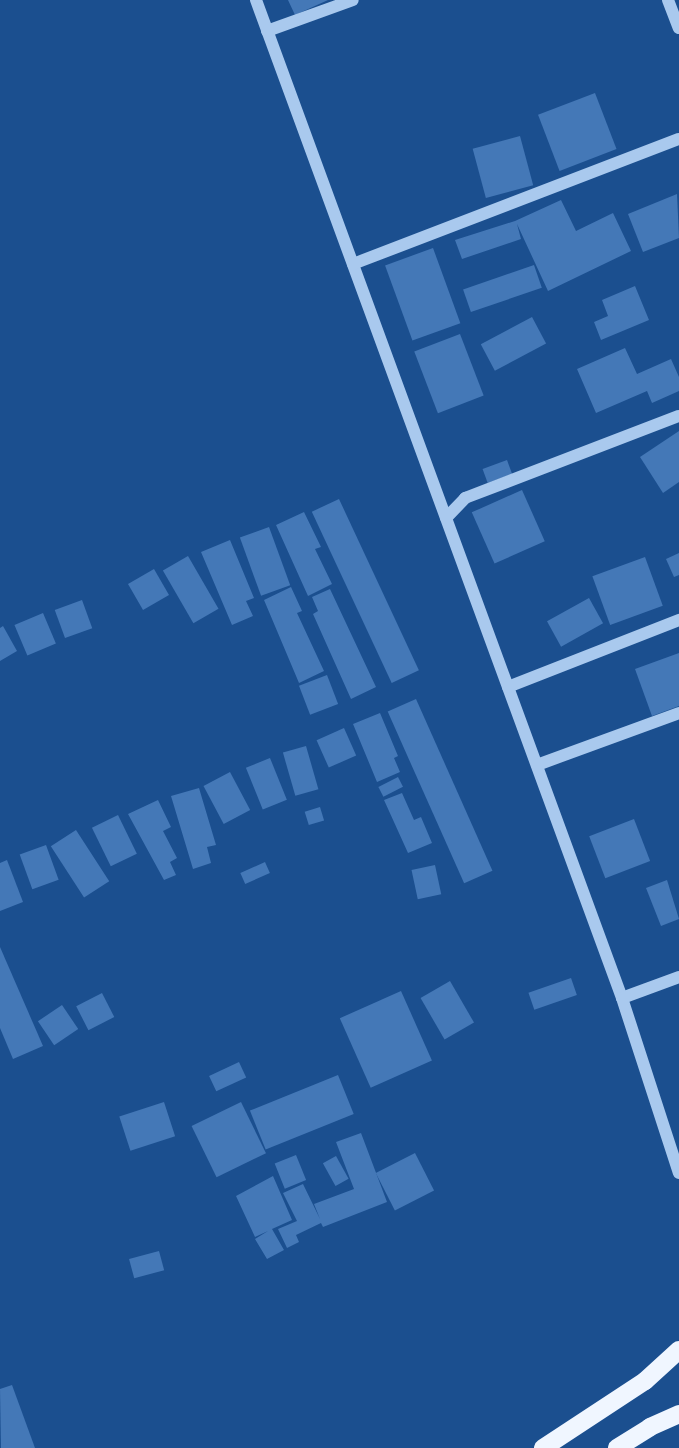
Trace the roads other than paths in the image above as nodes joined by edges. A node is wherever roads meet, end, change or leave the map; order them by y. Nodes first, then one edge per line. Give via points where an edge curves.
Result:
1 (256, 0) edge
2 (354, 0) edge
3 (668, 0) edge
4 (679, 28) edge
5 (267, 31) junction
6 (679, 139) edge
7 (352, 264) junction
8 (679, 416) edge
9 (446, 518) junction
10 (679, 620) edge
11 (508, 687) junction
12 (679, 713) edge
13 (537, 765) junction
14 (679, 977) edge
15 (622, 998) junction
16 (679, 1172) edge
17 (679, 1350) edge
18 (679, 1414) edge
19 (543, 1448) edge
20 (617, 1448) edge

1 - 5 street
2 - 5 street
3 - 4 street
5 - 7 street
6 - 7 street
7 - 9 street
8 - 9 street via 465,498
9 - 11 street
10 - 11 street
11 - 13 street
12 - 13 street
13 - 15 street
14 - 15 street
15 - 16 street
17 - 19 main road via 645,1381
18 - 20 main road

